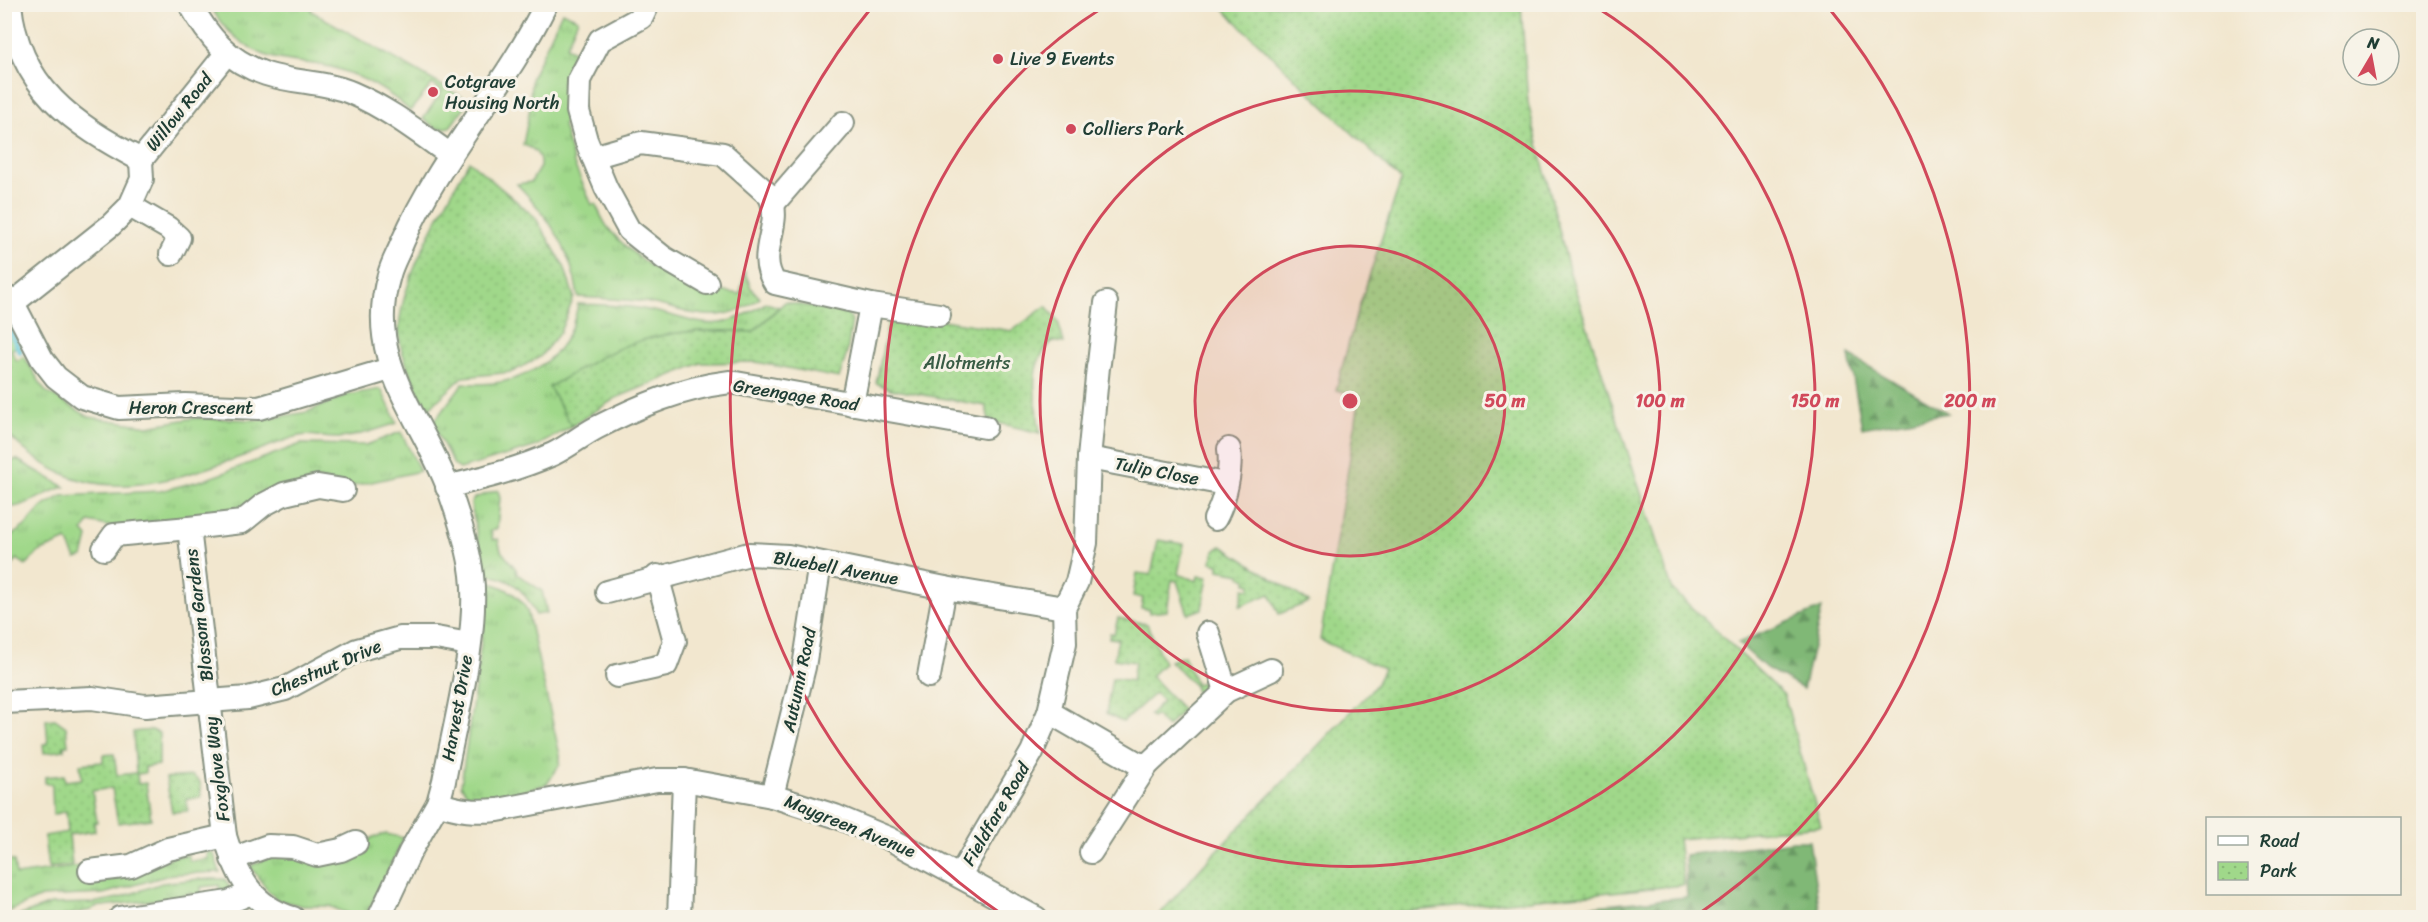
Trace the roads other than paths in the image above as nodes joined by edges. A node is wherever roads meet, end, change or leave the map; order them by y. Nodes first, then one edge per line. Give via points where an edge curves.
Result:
1 (190, 4) edge
2 (546, 4) edge
3 (648, 4) edge
4 (9, 10) edge
5 (226, 54) junction
6 (843, 123) dead end
7 (589, 148) junction
8 (449, 154) junction
9 (141, 160) junction
10 (773, 204) junction
11 (130, 206) junction
12 (171, 254) dead end
13 (708, 283) dead end
14 (9, 300) edge
15 (1106, 303) dead end
16 (871, 305) junction
17 (939, 315) dead end
18 (390, 369) junction
19 (852, 404) junction
20 (985, 427) dead end
21 (1229, 449) dead end
22 (1089, 458) junction
23 (1226, 484) junction
24 (447, 487) junction
25 (343, 490) dead end
26 (1215, 519) dead end
27 (189, 528) junction
28 (104, 549) dead end
29 (820, 563) junction
30 (657, 576) junction
31 (945, 588) junction
32 (607, 592) dead end
33 (1064, 608) junction
34 (1208, 633) dead end
35 (469, 644) junction
36 (1271, 670) dead end
37 (617, 676) dead end
38 (929, 676) dead end
39 (1226, 691) junction
40 (4, 702) edge
41 (209, 702) junction
42 (1049, 712) junction
43 (1147, 765) junction
44 (684, 780) junction
45 (772, 796) junction
46 (438, 803) junction
47 (225, 836) junction
48 (356, 843) dead end
49 (1091, 852) dead end
50 (232, 859) junction
51 (90, 871) dead end
52 (960, 875) junction
53 (251, 893) junction
54 (120, 918) edge
55 (293, 918) edge
56 (380, 918) edge
57 (679, 918) edge
58 (1036, 918) edge

1 - 5 street
2 - 8 street, Harvest Drive via 528,40
3 - 7 street via 642,17 600,40 583,70 577,92 578,111
4 - 9 street via 22,59 36,81 89,130
5 - 8 street via 267,74 351,93 409,125
5 - 9 street, Willow Road
6 - 10 street
7 - 10 street via 641,143 723,154 763,189
7 - 13 street via 629,230 664,258
8 - 18 street, Harvest Drive via 412,220 389,274 383,333
9 - 11 street, Willow Road via 142,179
10 - 16 street via 765,265 775,284
11 - 12 street via 179,238
11 - 14 street, Willow Road via 111,225
14 - 18 street, Heron Crescent via 56,376 82,397 120,408 259,408
15 - 22 street
16 - 17 street
16 - 19 street
18 - 24 street, Harvest Drive
19 - 20 street, Greengage Road
19 - 24 street, Greengage Road via 730,382 699,386 659,398 554,453
21 - 23 street, Tulip Close
22 - 23 street, Tulip Close
22 - 33 street via 1086,543 1077,582
23 - 26 street, Tulip Close
24 - 35 street, Harvest Drive via 472,573 474,608
25 - 27 street, Blossom Gardens via 318,486 284,494 242,522
27 - 28 street, Blossom Gardens via 114,535
27 - 41 street, Blossom Gardens
29 - 30 street, Bluebell Avenue via 749,554
29 - 31 street, Bluebell Avenue
29 - 45 street, Autumn Road via 804,667
30 - 32 street, Bluebell Avenue
30 - 37 street via 675,641 666,665
31 - 33 street, Bluebell Avenue
31 - 38 street
33 - 42 street, Fieldfare Road via 1065,643
34 - 39 street
35 - 41 street, Chestnut Drive via 436,638 400,638 357,650 285,689
35 - 46 street, Harvest Drive
36 - 39 street
39 - 43 street
40 - 41 street, Chestnut Drive via 92,698 145,706
41 - 47 street, Foxglove Way
42 - 43 street
42 - 52 street, Fieldfare Road via 1032,752
43 - 49 street
44 - 45 street, Maygreen Avenue
44 - 46 street, Maygreen Avenue via 657,780 477,812
44 - 57 street
45 - 52 street, Maygreen Avenue via 890,839
46 - 56 street, Harvest Drive
47 - 50 street, Foxglove Way
47 - 51 street, Foxglove Way via 168,849 131,866
48 - 50 street via 318,855 292,847 268,846
50 - 53 street, Foxglove Way
52 - 58 street, Maygreen Avenue
53 - 54 street via 229,903
53 - 55 street, Foxglove Way via 263,905

